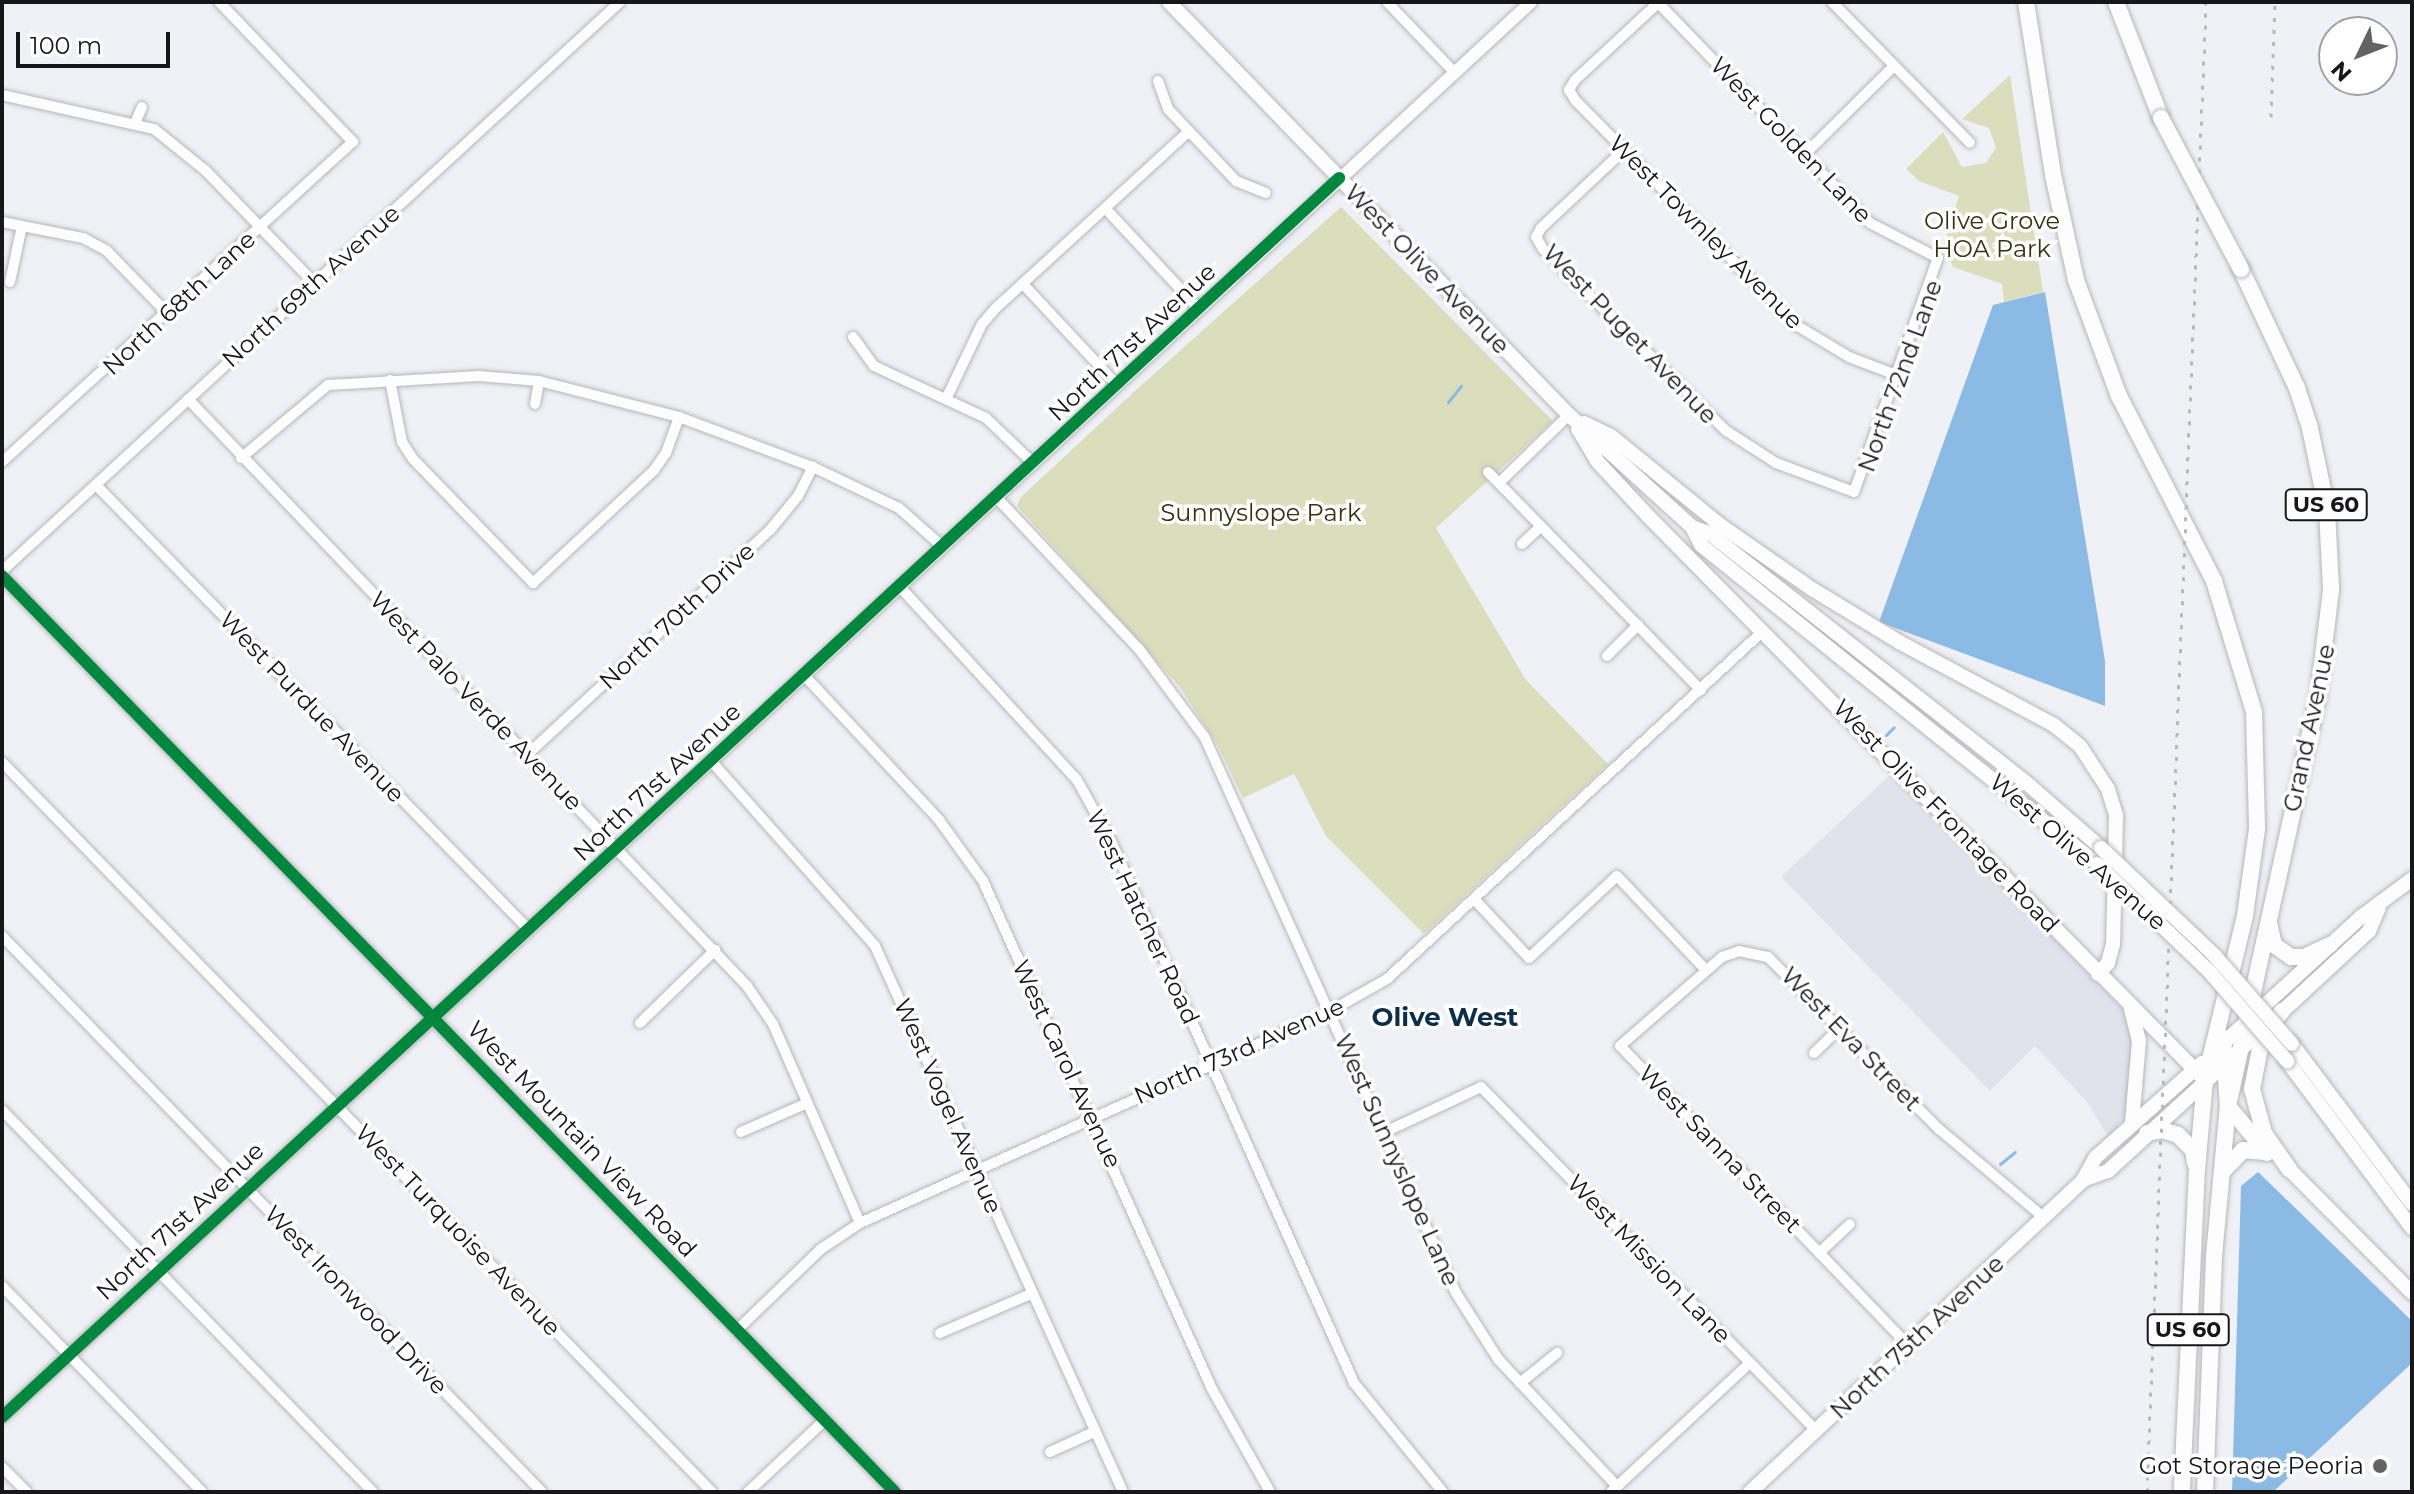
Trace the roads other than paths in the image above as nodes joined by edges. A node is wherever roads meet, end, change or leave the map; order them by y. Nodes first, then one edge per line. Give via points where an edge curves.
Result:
1 (219, 2) edge
2 (620, 2) edge
3 (1169, 2) edge
4 (1387, 2) edge
5 (1531, 2) edge
6 (1657, 2) edge
7 (2026, 2) edge
8 (2116, 2) edge
9 (1839, 4) edge
10 (1894, 66) junction
11 (1455, 73) junction
12 (1158, 81) dead end
13 (2, 95) edge
14 (142, 107) dead end
15 (136, 121) junction
16 (1189, 131) junction
17 (1970, 143) dead end
18 (1624, 150) junction
19 (1805, 154) junction
20 (1339, 178) junction
21 (1266, 193) dead end
22 (1106, 209) junction
23 (2, 222) edge
24 (22, 226) junction
25 (260, 228) junction
26 (1938, 258) joint
27 (10, 282) dead end
28 (314, 283) junction
29 (1023, 284) junction
30 (1199, 309) junction
31 (168, 314) junction
32 (853, 337) dead end
33 (1899, 376) junction
34 (390, 380) junction
35 (539, 381) junction
36 (1118, 386) junction
37 (947, 397) junction
38 (188, 399) junction
39 (535, 404) dead end
40 (1569, 415) junction
41 (679, 417) junction
42 (241, 458) junction
43 (3, 464) edge
44 (1034, 464) junction
45 (813, 467) junction
46 (1488, 472) dead end
47 (1499, 483) junction
48 (96, 485) junction
49 (1854, 492) joint
50 (997, 498) junction
51 (1541, 526) junction
52 (1692, 527) junction
53 (1522, 544) dead end
54 (943, 547) junction
55 (2, 574) edge
56 (901, 588) junction
57 (1638, 625) junction
58 (1763, 631) junction
59 (1607, 656) dead end
60 (804, 675) junction
61 (1701, 690) junction
62 (528, 754) junction
63 (711, 761) junction
64 (2, 762) edge
65 (618, 848) junction
66 (2412, 879) edge
67 (1475, 900) junction
68 (2269, 907) junction
69 (2379, 908) junction
70 (529, 930) junction
71 (2, 936) edge
72 (2330, 945) junction
73 (715, 950) junction
74 (1704, 968) junction
75 (2098, 974) junction
76 (2126, 1002) junction
77 (2282, 1011) junction
78 (1329, 1012) junction
79 (434, 1018) junction
80 (640, 1023) dead end
81 (2242, 1026) junction
82 (1841, 1027) junction
83 (1620, 1046) joint
84 (1814, 1053) dead end
85 (2224, 1053) junction
86 (1211, 1063) junction
87 (2201, 1074) junction
88 (807, 1103) junction
89 (337, 1106) junction
90 (2228, 1106) junction
91 (2, 1110) edge
92 (1093, 1118) junction
93 (2131, 1125) junction
94 (2226, 1126) junction
95 (741, 1132) dead end
96 (1385, 1132) junction
97 (2147, 1133) junction
98 (2267, 1153) junction
99 (2197, 1169) junction
100 (2289, 1169) junction
101 (976, 1170) junction
102 (2219, 1179) junction
103 (2083, 1180) junction
104 (248, 1188) junction
105 (2412, 1204) edge
106 (2043, 1217) junction
107 (860, 1223) junction
108 (1850, 1224) dead end
109 (2412, 1228) edge
110 (1819, 1253) junction
111 (159, 1271) junction
112 (2, 1286) edge
113 (1033, 1293) junction
114 (2412, 1293) edge
115 (736, 1331) junction
116 (940, 1333) dead end
117 (1908, 1345) junction
118 (1557, 1353) dead end
119 (69, 1355) junction
120 (1750, 1363) junction
121 (1520, 1383) junction
122 (2, 1417) edge
123 (825, 1420) junction
124 (1817, 1431) junction
125 (1094, 1432) junction
126 (1050, 1452) dead end
127 (2, 1467) edge
128 (1614, 1489) edge
129 (27, 1492) edge
130 (202, 1492) edge
131 (373, 1492) edge
132 (542, 1492) edge
133 (712, 1492) edge
134 (748, 1492) edge
135 (895, 1492) edge
136 (1123, 1492) edge
137 (1270, 1492) edge
138 (1443, 1492) edge
139 (1750, 1492) edge
140 (2182, 1492) edge
141 (2205, 1492) edge

1 - 25 street, North 68th Lane via 353,142
2 - 28 street, North 69th Avenue
3 - 20 main road, West Olive Avenue
4 - 11 street
5 - 11 street, North 71st Avenue
6 - 18 street, West Townley Avenue via 1569,90
6 - 19 street, West Golden Lane
7 - 85 highway, Grand Avenue via 2059,211 2080,293 2119,396 2214,581 2250,691 2258,762 2257,829 2225,1008
8 - 68 highway, Grand Avenue / US 60, bridge via 2161,118 2297,388 2321,473 2331,551 2328,637
9 - 10 street
10 - 17 street
10 - 19 street
11 - 20 street, North 71st Avenue
12 - 16 street via 1168,109
13 - 15 street
14 - 15 street
15 - 25 street via 173,141
16 - 21 street via 1236,181
16 - 22 street
18 - 33 street, West Townley Avenue via 1796,325 1849,357
18 - 49 street, West Puget Avenue via 1536,237 1725,430 1776,463
19 - 26 street, West Golden Lane via 1870,223
20 - 30 street, North 71st Avenue
20 - 40 main road, West Olive Avenue
22 - 29 street
22 - 30 street
23 - 24 street
24 - 27 street
24 - 31 street via 83,238 107,251
25 - 28 street
25 - 31 street, North 68th Lane
26 - 33 street, North 72nd Lane
28 - 38 street, North 69th Avenue
29 - 36 street
29 - 37 street via 982,324
30 - 36 street, North 71st Avenue
31 - 43 street, North 68th Lane
32 - 37 street via 874,366
33 - 49 street, North 72nd Lane
34 - 35 street via 479,376
34 - 41 street via 400,434 413,459 533,583 654,470
34 - 42 street via 320,389
35 - 39 street
35 - 41 street
36 - 44 street, North 71st Avenue
37 - 44 street via 998,427
38 - 42 street, West Palo Verde Avenue
38 - 48 street, North 69th Avenue
40 - 47 street
40 - 52 main road, West Olive Avenue
40 - 58 main road, West Olive Frontage Road via 1597,461
40 - 75 main road via 1611,436 1720,525 1812,589 2054,725 2080,746 2108,789 2117,830 2113,944 2108,963
41 - 45 street
42 - 62 street, West Palo Verde Avenue
44 - 50 street, North 71st Avenue
45 - 54 street via 899,508
45 - 62 street, North 70th Drive via 770,530
46 - 47 street
47 - 51 street
48 - 55 street, North 69th Avenue
48 - 70 street, West Purdue Avenue
50 - 54 street, North 71st Avenue
50 - 78 street, West Sunnyslope Lane via 1139,649 1205,738
51 - 53 street
51 - 57 street
52 - 105 main road, West Olive Avenue, bridge via 1709,533 2101,848 2214,955 2292,1044
52 - 109 main road, West Olive Avenue, bridge via 1701,545 2097,864 2208,970 2287,1061
54 - 56 street, North 71st Avenue
55 - 79 street, West Mountain View Road
56 - 60 street, North 71st Avenue
56 - 86 street, West Hatcher Road via 1077,780 1111,841
57 - 59 street
57 - 61 street
58 - 61 street, North 73rd Avenue
58 - 75 main road, West Olive Frontage Road
60 - 63 street, North 71st Avenue
60 - 92 street, West Carol Avenue via 969,857
61 - 67 street, North 73rd Avenue
62 - 65 street, West Palo Verde Avenue
63 - 65 street, North 71st Avenue
63 - 101 street, West Vogel Avenue via 875,946
64 - 89 street, West Turquoise Avenue
65 - 70 street, North 71st Avenue
65 - 73 street, West Palo Verde Avenue
66 - 69 main road
67 - 74 street via 1529,958 1617,876
67 - 78 street, North 73rd Avenue via 1387,979
68 - 72 highway via 2271,937 2284,954 2299,958
68 - 81 highway, Grand Avenue / US 60
69 - 72 main road
69 - 77 main road via 2369,931
70 - 79 street, North 71st Avenue
71 - 104 street, West Ironwood Drive
72 - 81 main road
73 - 80 street
73 - 88 street, West Palo Verde Avenue via 760,1002
74 - 82 street, West Eva Street via 1739,951 1768,957
74 - 83 street, West Eva Street
75 - 76 main road, West Olive Frontage Road
76 - 87 main road, West Olive Frontage Road
76 - 93 main road via 2139,1027 2137,1107
77 - 85 main road
77 - 100 highway via 2262,1038 2252,1089 2264,1133
78 - 86 street, North 73rd Avenue
78 - 96 street, West Sunnyslope Lane
79 - 89 street, North 71st Avenue
79 - 115 street, West Mountain View Road
81 - 85 highway, Grand Avenue / US 60
82 - 84 street
82 - 106 street, West Eva Street via 1939,1129
83 - 110 street, West Sanna Street
85 - 87 highway, Grand Avenue / US 60
85 - 90 highway, Grand Avenue / US 60
86 - 92 street, North 73rd Avenue
86 - 138 street, West Hatcher Road via 1354,1383
87 - 93 main road, North 75th Avenue
87 - 94 highway
87 - 97 main road, North 75th Avenue
87 - 99 highway, Grand Avenue / US 60
88 - 95 street
88 - 107 street, West Palo Verde Avenue
89 - 104 street, North 71st Avenue
89 - 133 street, West Turquoise Avenue
90 - 94 highway, Grand Avenue / US 60
90 - 98 highway
91 - 111 street
92 - 101 street, North 73rd Avenue
92 - 137 street, West Carol Avenue via 1212,1389
93 - 103 main road, North 75th Avenue via 2096,1157
94 - 102 highway, Grand Avenue / US 60
96 - 120 street, West Mission Lane via 1481,1087
96 - 121 street, West Sunnyslope Lane via 1456,1293 1480,1334
97 - 99 highway via 2178,1135 2193,1150
97 - 103 main road, North 75th Avenue via 2108,1171
98 - 100 highway
98 - 102 highway via 2243,1150
99 - 140 highway, Grand Avenue / US 60
100 - 114 main road
101 - 107 street, North 73rd Avenue
101 - 113 street, West Vogel Avenue
102 - 141 highway, Grand Avenue / US 60
103 - 106 main road, North 75th Avenue
104 - 111 street, North 71st Avenue
104 - 132 street, West Ironwood Drive
106 - 117 main road, North 75th Avenue
107 - 115 street, North 73rd Avenue via 821,1249
108 - 110 street, West Sanna Street
110 - 117 street, West Sanna Street
111 - 119 street, North 71st Avenue
111 - 131 street
112 - 119 street
113 - 116 street
113 - 125 street, West Vogel Avenue
115 - 123 street, West Mountain View Road
117 - 124 main road, North 75th Avenue
118 - 121 street
119 - 122 street, North 71st Avenue
119 - 130 street
120 - 124 street, West Mission Lane
120 - 128 street
121 - 128 street, West Sunnyslope Lane
123 - 134 street
123 - 135 street, West Mountain View Road
124 - 139 main road, North 75th Avenue
125 - 126 street
125 - 136 street, West Vogel Avenue
127 - 129 street

